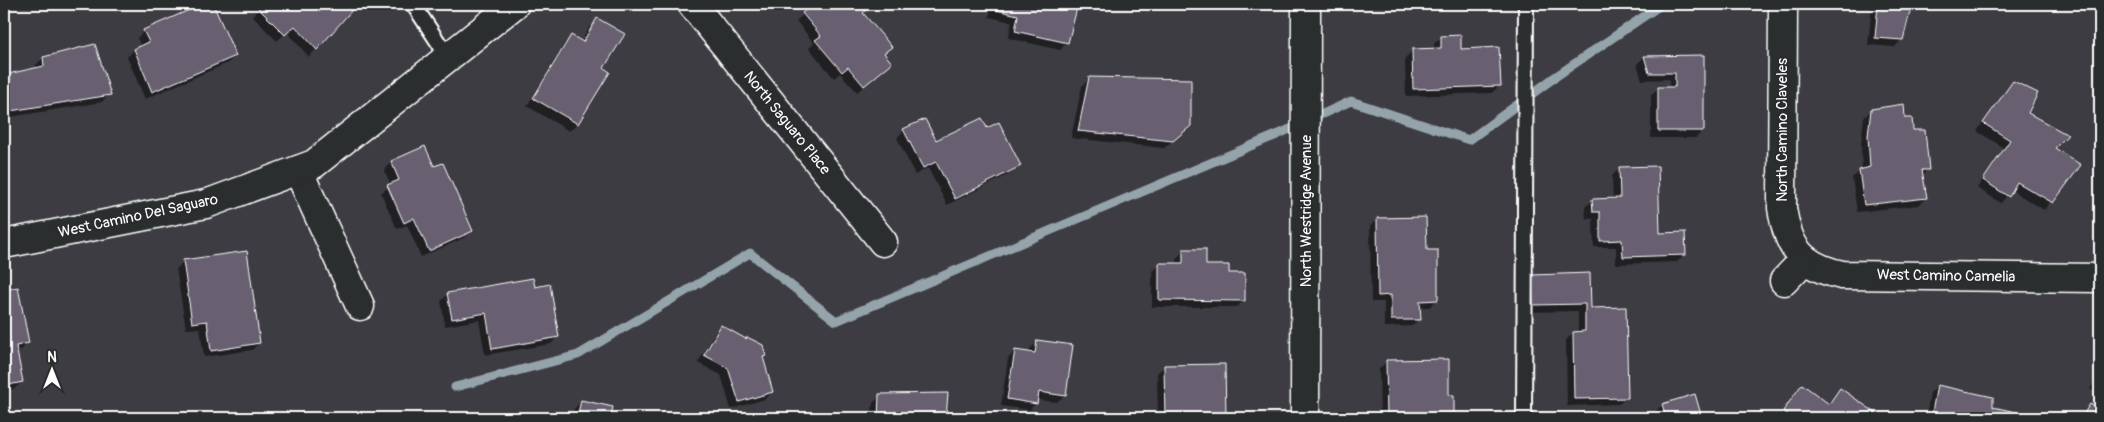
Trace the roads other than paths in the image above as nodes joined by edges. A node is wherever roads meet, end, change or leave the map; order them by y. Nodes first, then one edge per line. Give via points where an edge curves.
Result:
1 (413, 4) edge
2 (515, 4) edge
3 (692, 4) edge
4 (1306, 4) edge
5 (1526, 4) edge
6 (1783, 4) edge
7 (448, 57) junction
8 (298, 170) junction
9 (883, 242) dead end
10 (4, 244) edge
11 (1801, 257) junction
12 (2100, 278) edge
13 (1784, 281) dead end
14 (360, 306) dead end
15 (1305, 418) edge
16 (1524, 418) edge

1 - 7 lane
2 - 7 street, West Camino Del Saguaro
3 - 9 street, North Saguaro Place
4 - 15 street, North Westridge Avenue
5 - 16 lane
6 - 11 street, North Camino Claveles via 1782,208 1791,243
7 - 8 street, West Camino Del Saguaro via 314,164
8 - 10 street, West Camino Del Saguaro via 206,204
8 - 14 street
11 - 12 street, West Camino Camelia via 1824,271 1842,275
11 - 13 street

